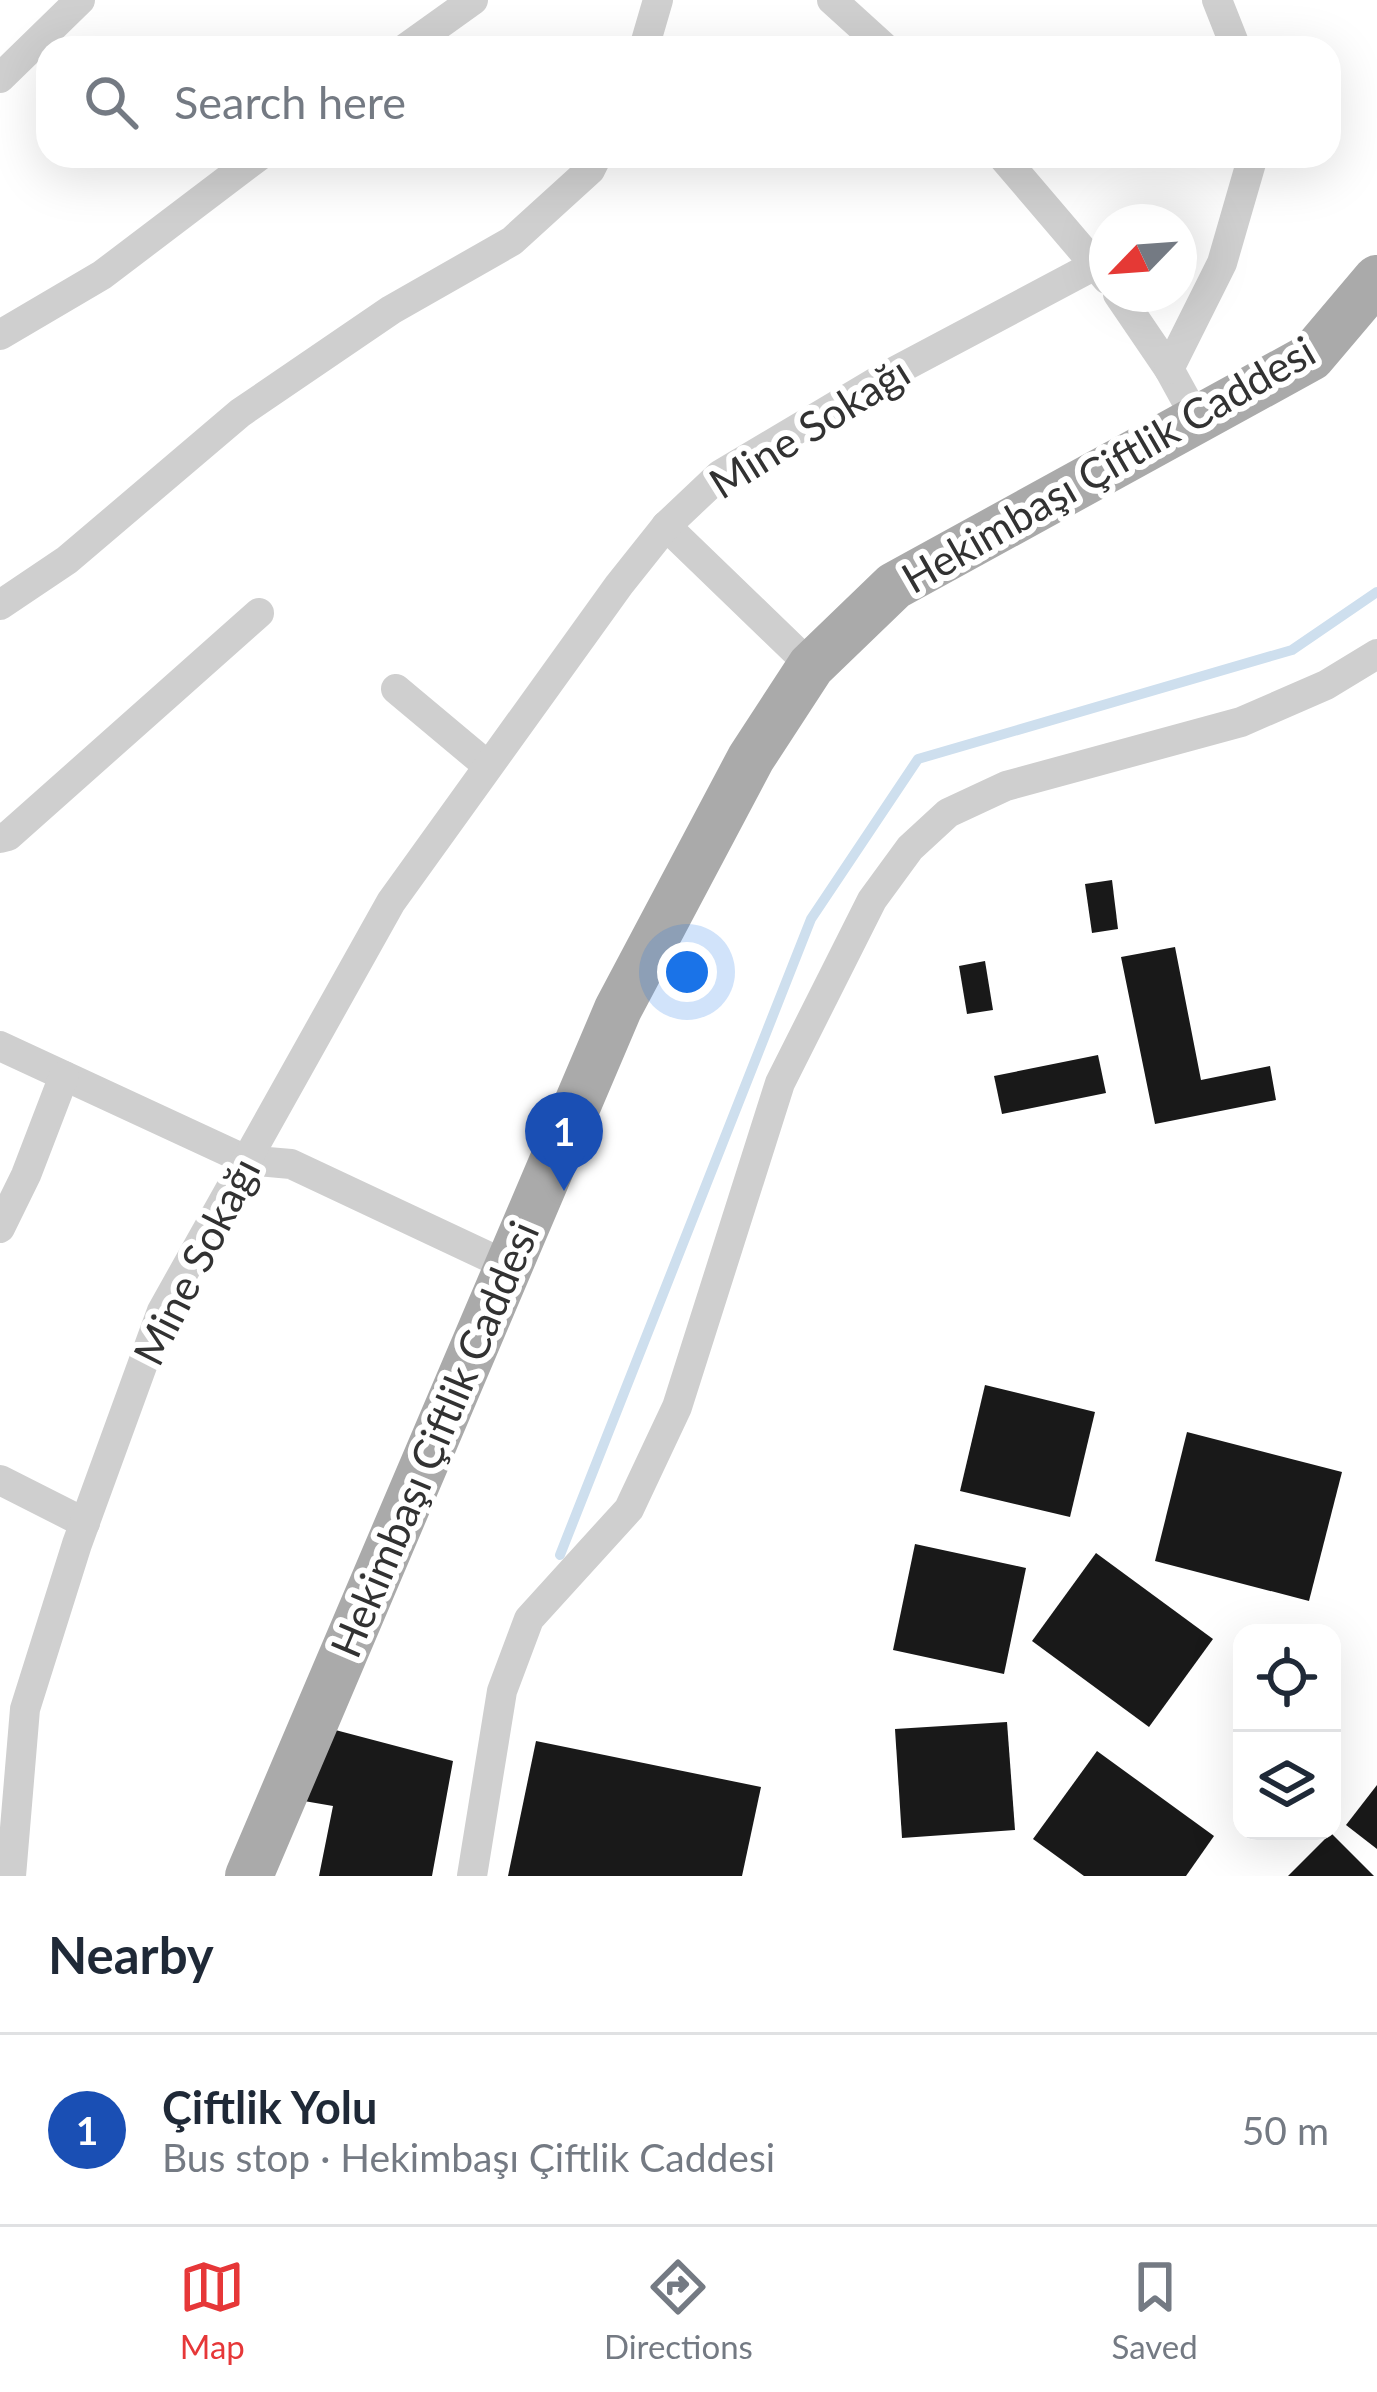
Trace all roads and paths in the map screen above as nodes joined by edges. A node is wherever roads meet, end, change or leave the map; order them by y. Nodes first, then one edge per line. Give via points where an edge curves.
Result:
1 (80, 0) edge
2 (473, 0) edge
3 (658, 0) edge
4 (832, 0) edge
5 (1221, 4) edge
6 (43, 36) edge
7 (423, 36) edge
8 (648, 36) edge
9 (872, 36) edge
10 (1232, 36) edge
11 (36, 43) edge
12 (0, 78) edge
13 (243, 168) edge
14 (591, 168) edge
15 (1011, 168) edge
16 (1250, 168) edge
17 (1089, 258) edge
18 (1089, 278) edge
19 (1377, 279) edge
20 (1130, 312) edge
21 (0, 335) edge
22 (1168, 368) junction
23 (1197, 420) junction
24 (666, 526) junction
25 (0, 605) edge
26 (259, 613) dead end
27 (1377, 653) edge
28 (811, 666) junction
29 (395, 689) dead end
30 (488, 766) junction
31 (0, 838) edge
32 (0, 1046) edge
33 (64, 1076) junction
34 (246, 1160) junction
35 (0, 1228) edge
36 (508, 1266) junction
37 (0, 1480) edge
38 (85, 1523) junction
39 (11, 1876) edge
40 (249, 1876) edge
41 (472, 1876) edge

1 - 6 street
2 - 7 street
3 - 8 street
4 - 9 street
5 - 10 street
11 - 12 street
13 - 21 street via 102,275
14 - 25 street via 512,241 391,310 240,413 68,560
15 - 17 street
16 - 22 street via 1222,263
18 - 24 street, Mine Sokağı via 888,375 720,475
19 - 23 main road, Hekimbaşı Çiftlik Caddesi via 1311,357
20 - 22 street
22 - 23 street
23 - 28 main road, Hekimbaşı Çiftlik Caddesi via 894,586
24 - 28 street
24 - 30 street, Mine Sokağı
26 - 31 street
27 - 41 street via 1241,722 1006,786 948,813 910,848 872,900 780,1083 677,1407 629,1509 529,1619 502,1691
28 - 36 main road, Hekimbaşı Çiftlik Caddesi via 751,758 618,1009
29 - 30 street
30 - 34 street, Mine Sokağı via 391,902
32 - 33 street
33 - 34 street
33 - 35 street
34 - 36 street via 291,1164
34 - 38 street, Mine Sokağı via 162,1311
36 - 40 main road, Hekimbaşı Çiftlik Caddesi
37 - 38 street
38 - 39 street, Mine Sokağı via 25,1709

